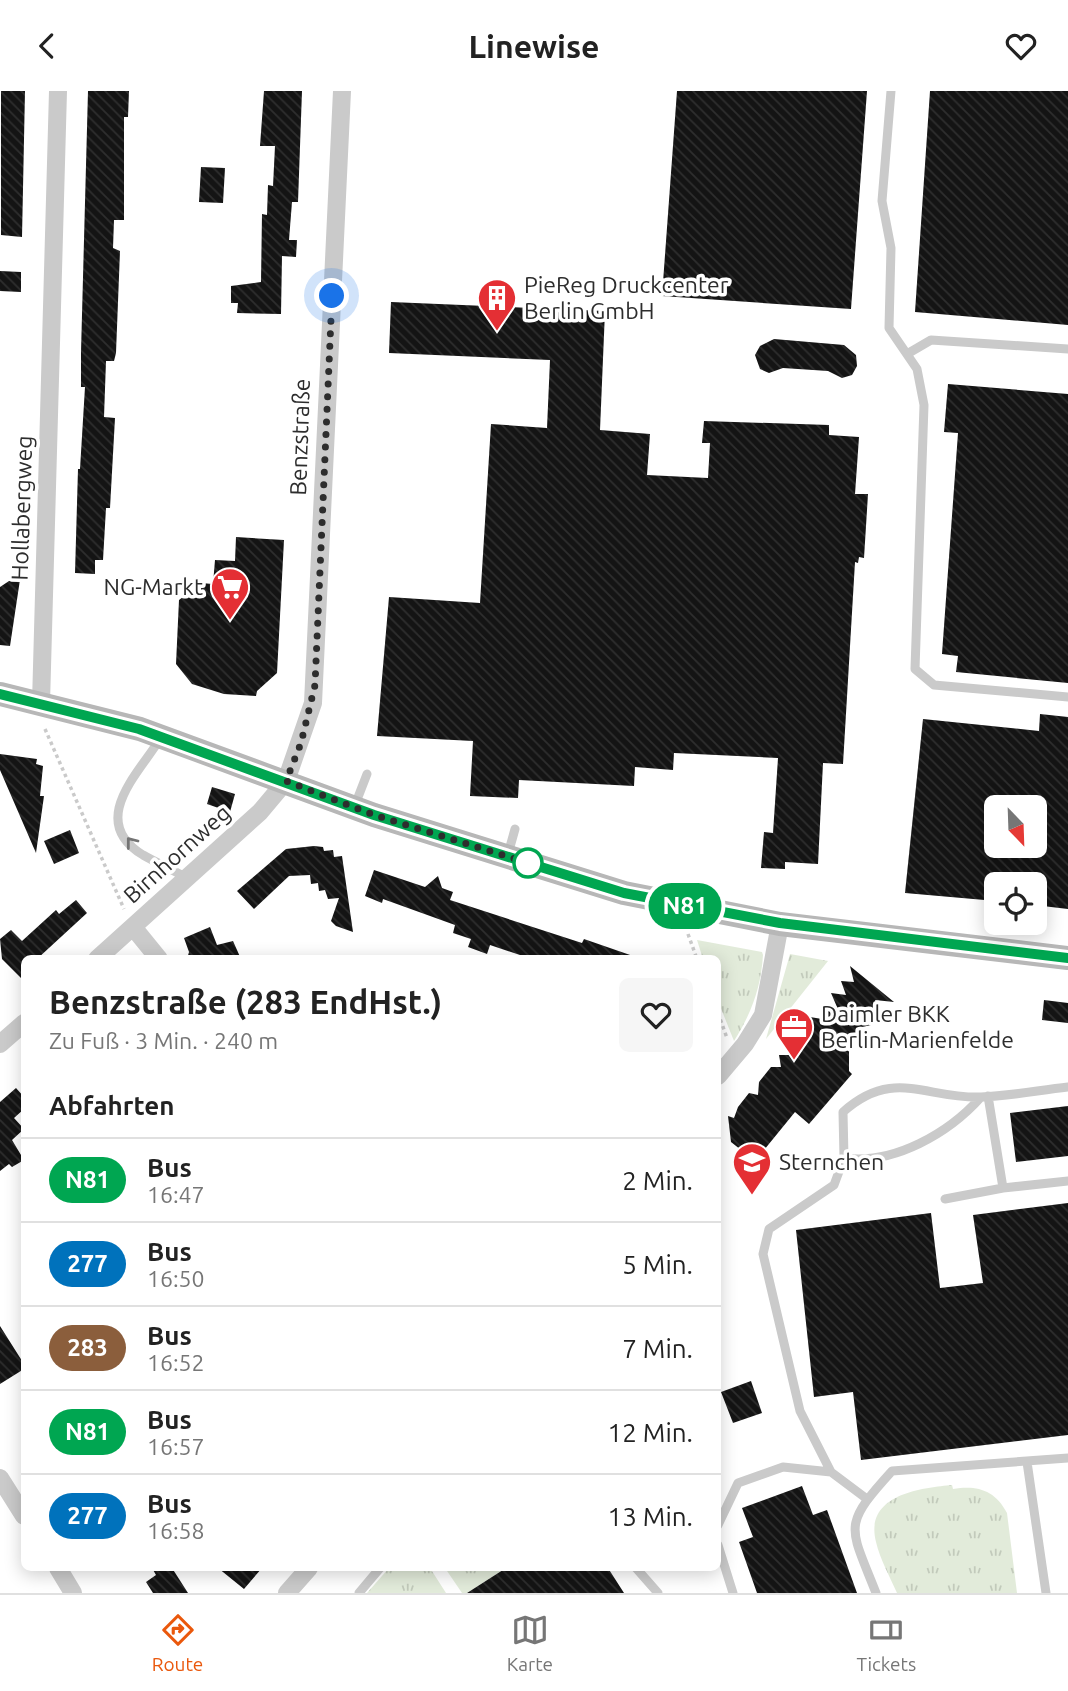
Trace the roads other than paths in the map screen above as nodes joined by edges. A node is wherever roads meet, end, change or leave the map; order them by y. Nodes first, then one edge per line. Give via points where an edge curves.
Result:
1 (58, 91) edge
2 (342, 91) edge
3 (891, 91) edge
4 (1068, 349) edge
5 (907, 354) junction
6 (0, 694) edge
7 (1068, 697) edge
8 (41, 703) junction
9 (161, 736) junction
10 (367, 774) dead end
11 (286, 781) junction
12 (354, 807) junction
13 (515, 829) dead end
14 (507, 856) junction
15 (187, 878) junction
16 (780, 923) junction
17 (133, 927) junction
18 (102, 955) edge
19 (156, 955) edge
20 (1068, 958) edge
21 (21, 1026) edge
22 (0, 1044) edge
23 (721, 1072) edge
24 (1068, 1087) edge
25 (984, 1097) junction
26 (844, 1158) junction
27 (1068, 1181) edge
28 (1003, 1188) junction
29 (945, 1199) dead end
30 (1068, 1458) edge
31 (1027, 1462) junction
32 (831, 1472) junction
33 (0, 1478) edge
34 (867, 1499) junction
35 (21, 1511) edge
36 (721, 1519) edge
37 (721, 1555) edge
38 (60, 1571) edge
39 (306, 1571) edge
40 (377, 1571) edge
41 (639, 1571) edge
42 (74, 1593) edge
43 (288, 1593) edge
44 (359, 1593) edge
45 (658, 1593) edge
46 (733, 1593) edge
47 (876, 1593) edge
48 (1046, 1593) edge

1 - 8 street, Hollabergweg
2 - 11 street, Benzstraße via 315,685
3 - 5 lane via 882,201 891,248 889,328
4 - 5 lane via 931,340
5 - 7 lane via 917,369 924,405 915,669 934,685
6 - 8 street
8 - 9 street
9 - 11 street
15 -> 9 lane via 142,854 128,840 120,820 121,796
10 - 12 lane
11 - 12 street
11 - 15 street, Birnhornweg via 260,812
12 - 14 street
13 - 14 lane
14 - 16 street via 624,893
15 - 17 street, Birnhornweg
16 - 20 street
16 - 23 street via 763,1015
17 - 18 street, Birnhornweg
17 - 19 street
21 - 22 street
24 - 25 lane
25 - 26 lane via 955,1124 918,1143 874,1158
25 - 26 lane via 906,1086 862,1094 843,1112
25 - 28 lane
26 - 32 lane via 834,1185 769,1229 763,1254 800,1411
27 - 28 lane
28 - 29 lane
30 - 31 lane
31 - 34 lane via 892,1471
31 - 48 lane
32 - 34 lane
32 - 36 lane via 783,1467 738,1483
33 - 35 street
34 - 47 lane via 853,1521
37 - 46 lane
38 - 42 street
39 - 43 street
40 - 44 lane
41 - 45 lane

